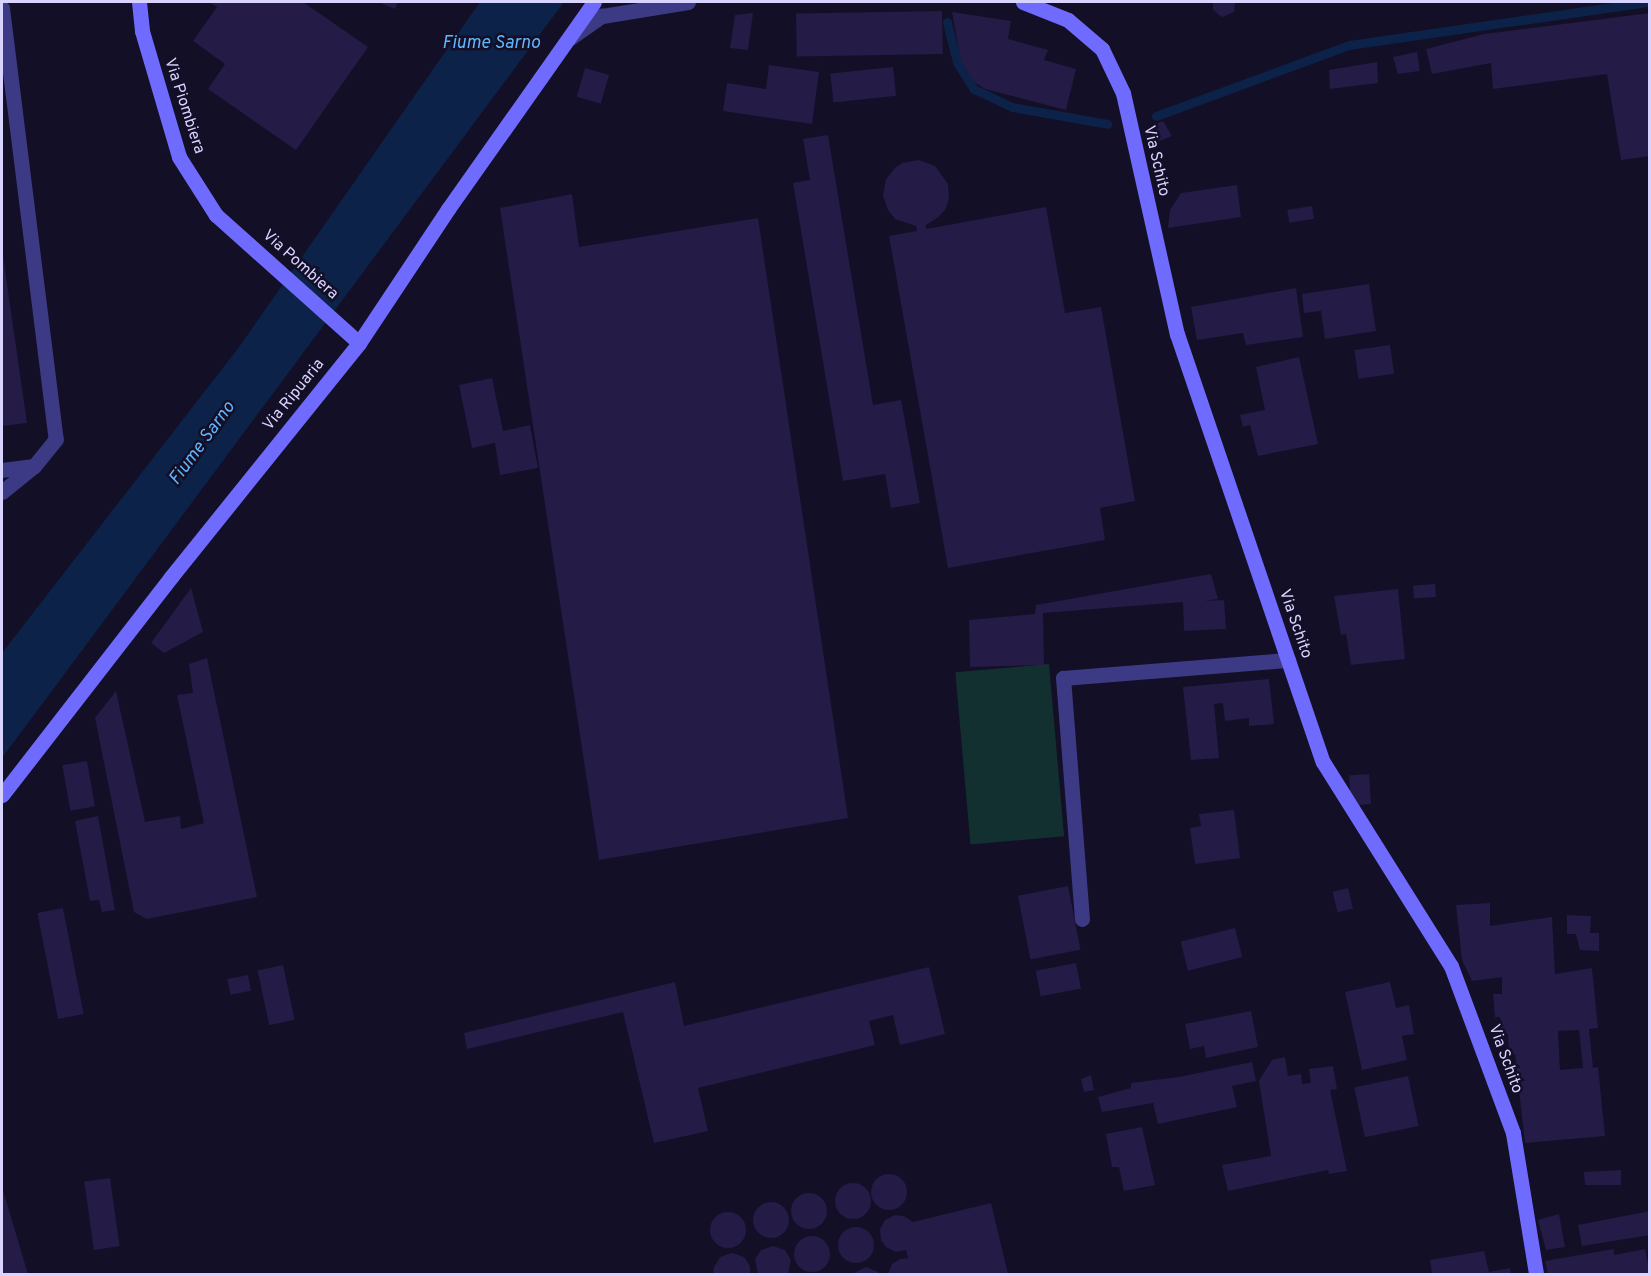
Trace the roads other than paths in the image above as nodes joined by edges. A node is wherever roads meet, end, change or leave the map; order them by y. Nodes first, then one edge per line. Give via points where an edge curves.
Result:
1 (139, 2) edge
2 (594, 2) edge
3 (688, 2) edge
4 (1023, 2) edge
5 (2, 8) edge
6 (566, 40) junction
7 (216, 215) joint
8 (359, 343) junction
9 (34, 466) junction
10 (2, 470) edge
11 (2, 492) edge
12 (1288, 660) junction
13 (2, 795) edge
14 (1082, 919) dead end
15 (1536, 1275) edge

1 - 7 street, Via Piombiera via 142,31 179,157
2 - 6 street, Via Ripuaria
3 - 6 street via 602,16
4 - 12 street, Via Schito via 1068,20 1102,49 1123,93 1177,334
5 - 9 street via 56,439
6 - 8 street, Via Ripuaria
7 - 8 street, Via Pombiera
8 - 13 street, Via Ripuaria
9 - 10 street
9 - 11 street
12 - 14 street via 1063,678
12 - 15 street, Via Schito via 1323,762 1451,966 1513,1133

